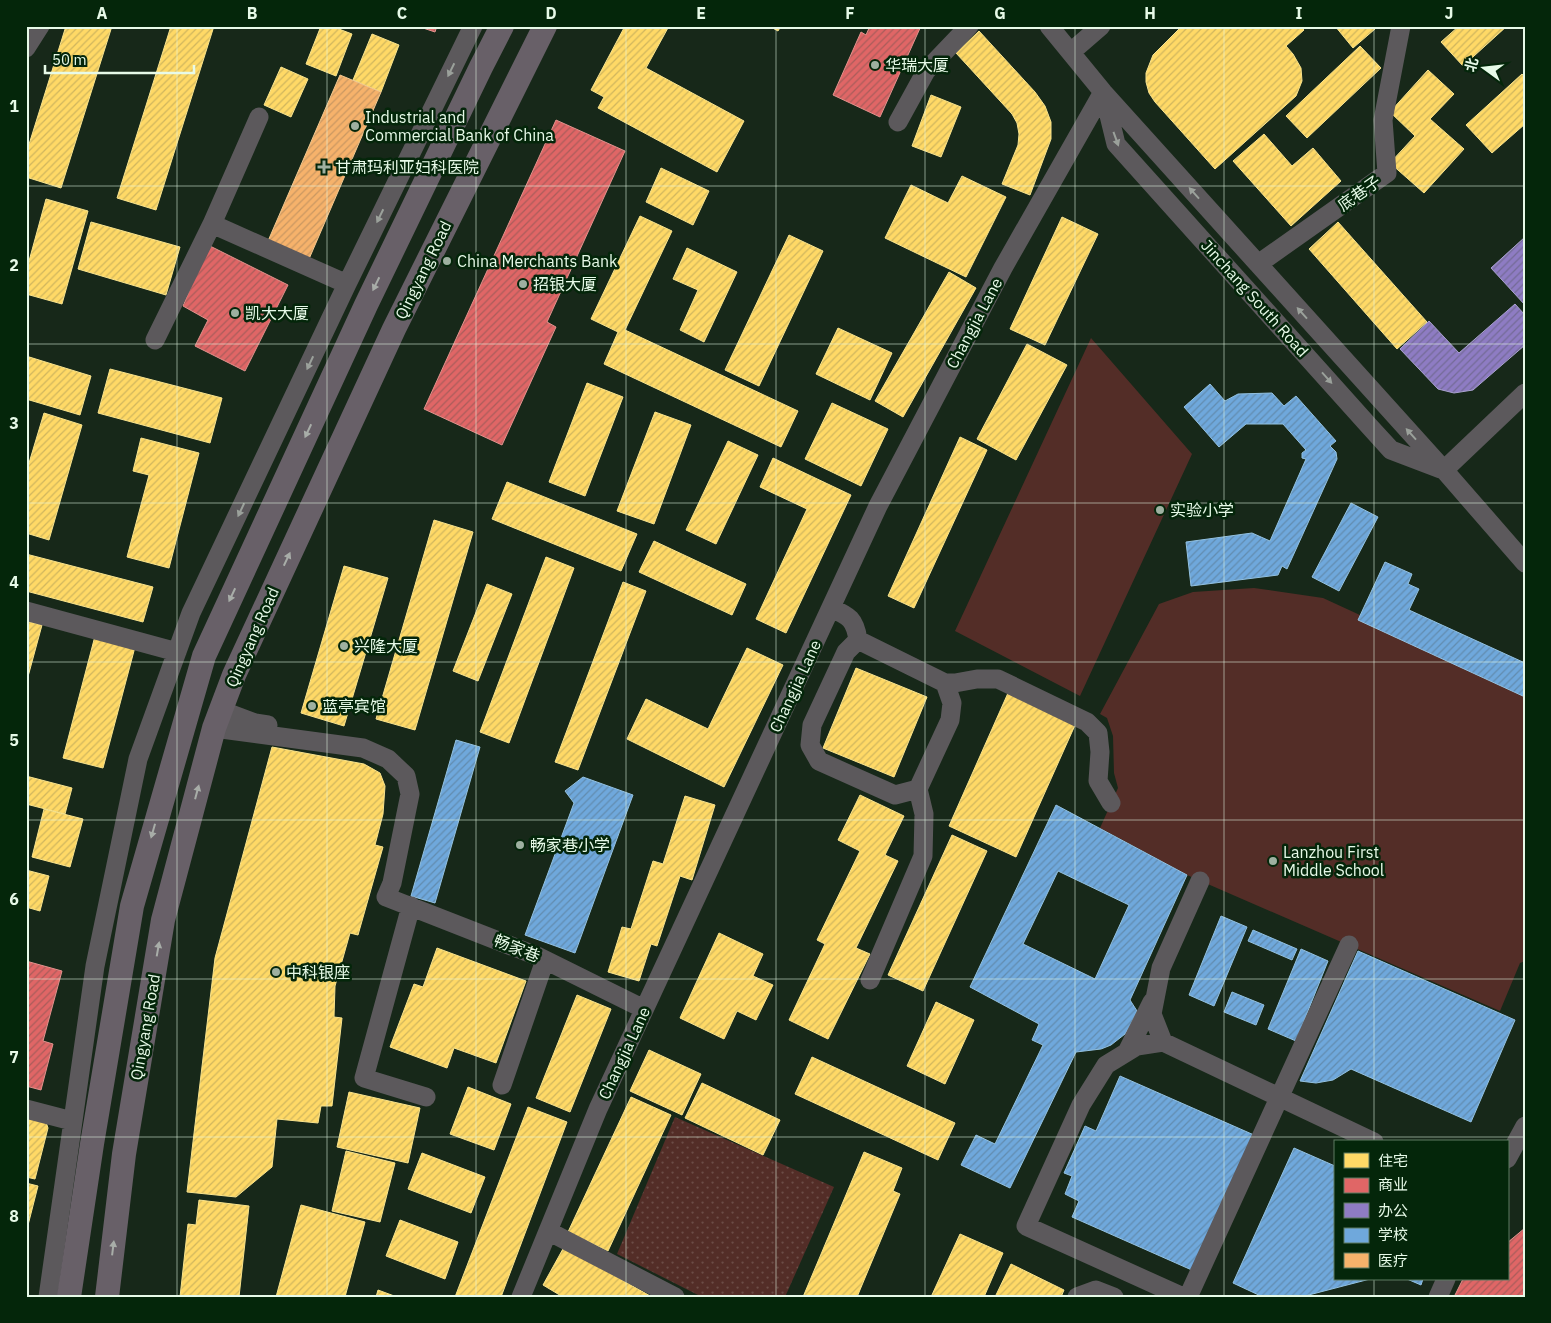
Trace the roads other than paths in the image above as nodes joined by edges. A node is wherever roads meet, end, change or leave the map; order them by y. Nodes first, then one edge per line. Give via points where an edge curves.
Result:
1 (40, 26) edge
2 (473, 26) edge
3 (494, 26) edge
4 (502, 26) edge
5 (545, 26) edge
6 (969, 26) edge
7 (1048, 26) edge
8 (1101, 26) edge
9 (1401, 26) edge
10 (26, 48) edge
11 (1071, 52) junction
12 (481, 67) junction
13 (1103, 92) junction
14 (259, 117) dead end
15 (898, 122) dead end
16 (212, 224) junction
17 (1258, 264) junction
18 (347, 284) junction
19 (155, 340) dead end
20 (1525, 393) edge
21 (1444, 470) junction
22 (1525, 563) edge
23 (831, 608) junction
24 (26, 610) edge
25 (858, 640) junction
26 (177, 652) junction
27 (945, 683) junction
28 (217, 719) junction
29 (298, 731) dead end
30 (918, 790) junction
31 (1111, 803) dead end
32 (1200, 881) dead end
33 (411, 906) junction
34 (1349, 946) dead end
35 (545, 960) junction
36 (870, 980) dead end
37 (1156, 995) junction
38 (644, 1009) junction
39 (1163, 1042) junction
40 (1127, 1052) junction
41 (502, 1085) dead end
42 (426, 1097) dead end
43 (1280, 1097) junction
44 (26, 1109) edge
45 (72, 1121) junction
46 (1525, 1126) edge
47 (1370, 1140) edge
48 (1508, 1157) edge
49 (548, 1231) junction
50 (1446, 1280) edge
51 (48, 1297) edge
52 (69, 1297) edge
53 (107, 1297) edge
54 (521, 1297) edge
55 (675, 1297) edge
56 (1077, 1297) edge
57 (1114, 1297) edge
58 (1183, 1297) edge
59 (1188, 1297) edge
60 (1438, 1297) edge

1 - 10 street
2 -> 18 street
3 - 12 main road
4 - 12 main road, Qingyang Road
28 -> 5 main road, Qingyang Road via 238,666 394,328
6 - 15 street via 926,71
7 - 11 street, Jinchang South Road
8 - 11 street
9 - 17 street, 底巷子 via 1383,120 1387,173
11 - 13 street, Jinchang South Road
12 -> 52 main road, Qingyang Road via 366,305 204,656 132,906
17 -> 13 street, Jinchang South Road
13 -> 21 street, Jinchang South Road via 1116,144 1370,426 1392,450
13 - 23 street, Changjia Lane via 1003,268 878,506
14 - 16 street
16 - 18 street
16 - 19 street
21 -> 17 street, Jinchang South Road
18 -> 26 street via 192,613
20 - 21 street
21 - 22 street, Jinchang South Road
23 - 25 street via 849,616 856,627
23 - 38 street, Changjia Lane
24 - 26 street
25 - 27 street
25 - 30 street via 846,652 812,726 810,745 818,761 895,795
26 - 45 street via 138,759 95,966
27 - 30 street via 952,703 950,720
27 - 31 street via 998,680 1087,722 1098,733 1098,781
28 - 29 street
28 - 33 street, 畅家巷 via 363,748 388,759 406,776 410,794 392,883 386,897
53 -> 28 main road, Qingyang Road via 124,1154 163,920
30 - 36 street via 924,814 923,856
32 - 37 street via 1160,968
33 - 35 street, 畅家巷
33 - 42 street via 364,1078
34 - 43 street
35 - 38 street, 畅家巷
35 - 41 street
37 - 39 street via 1152,1014
37 - 40 street
38 - 49 street, Changjia Lane via 598,1109
39 - 40 street via 1137,1046
39 - 43 street
40 - 58 street via 1106,1065 1081,1105 1026,1226
43 - 47 street
43 - 59 street
44 - 45 street
45 - 51 street
46 - 48 street
49 - 54 street, Changjia Lane
49 - 55 street
50 - 60 street
56 - 57 street via 1096,1290

